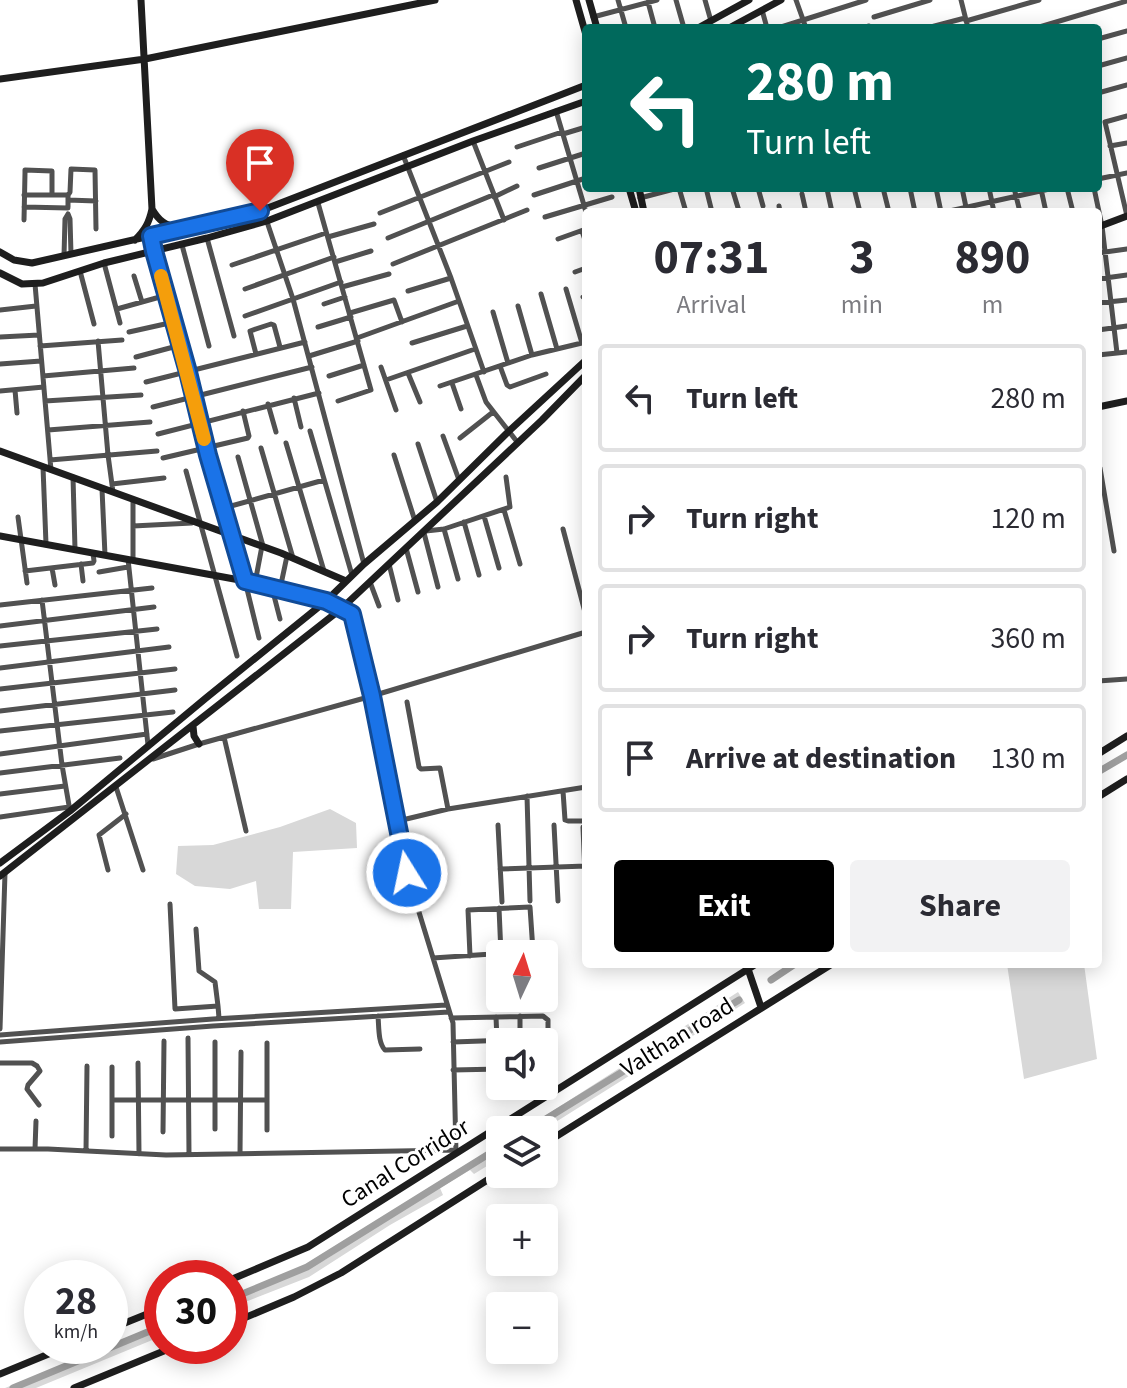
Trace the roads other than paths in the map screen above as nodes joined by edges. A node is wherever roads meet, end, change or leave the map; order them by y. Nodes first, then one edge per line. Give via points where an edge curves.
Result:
1 (141, 0) edge
2 (435, 0) edge
3 (576, 0) edge
4 (589, 0) edge
5 (618, 0) edge
6 (657, 0) edge
7 (676, 0) edge
8 (705, 0) edge
9 (749, 0) edge
10 (781, 0) edge
11 (796, 0) edge
12 (866, 0) edge
13 (930, 0) edge
14 (961, 0) edge
15 (1039, 0) edge
16 (648, 1) edge
17 (1127, 1) edge
18 (905, 4) edge
19 (621, 10) junction
20 (762, 10) junction
21 (593, 17) junction
22 (874, 17) dead end
23 (966, 19) junction
24 (803, 20) junction
25 (711, 21) junction
26 (583, 24) edge
27 (596, 24) edge
28 (625, 24) edge
29 (654, 24) edge
30 (683, 24) edge
31 (705, 24) edge
32 (740, 24) edge
33 (766, 24) edge
34 (790, 24) edge
35 (804, 24) edge
36 (944, 24) edge
37 (967, 24) edge
38 (1061, 24) edge
39 (1127, 31) edge
40 (1102, 38) edge
41 (1127, 58) edge
42 (145, 59) junction
43 (1102, 65) edge
44 (0, 79) edge
45 (1127, 85) edge
46 (582, 87) edge
47 (1102, 92) edge
48 (582, 102) edge
49 (556, 111) junction
50 (1127, 116) edge
51 (582, 128) edge
52 (562, 133) junction
53 (473, 141) junction
54 (1127, 143) edge
55 (1110, 146) junction
56 (517, 147) dead end
57 (582, 154) edge
58 (403, 155) junction
59 (569, 158) junction
60 (509, 162) dead end
61 (407, 166) junction
62 (539, 168) dead end
63 (485, 172) junction
64 (1127, 173) edge
65 (1117, 175) junction
66 (1102, 178) edge
67 (582, 179) edge
68 (577, 181) junction
69 (517, 186) dead end
70 (632, 192) edge
71 (638, 192) edge
72 (663, 192) edge
73 (759, 192) edge
74 (990, 192) edge
75 (1015, 192) edge
76 (1030, 192) edge
77 (802, 194) dead end
78 (24, 195) junction
79 (52, 195) junction
80 (534, 195) dead end
81 (494, 196) junction
82 (1016, 196) junction
83 (612, 197) dead end
84 (420, 198) junction
85 (637, 199) junction
86 (96, 201) junction
87 (992, 202) junction
88 (318, 203) junction
89 (68, 204) junction
90 (584, 205) junction
91 (763, 206) dead end
92 (24, 207) junction
93 (585, 208) edge
94 (636, 208) edge
95 (642, 208) edge
96 (805, 208) edge
97 (972, 208) edge
98 (993, 208) edge
99 (1019, 208) edge
100 (152, 209) junction
101 (263, 210) junction
102 (527, 210) dead end
103 (380, 213) dead end
104 (1127, 216) edge
105 (545, 217) dead end
106 (24, 220) dead end
107 (504, 220) junction
108 (267, 221) junction
109 (429, 223) junction
110 (374, 224) dead end
111 (1102, 226) edge
112 (96, 229) dead end
113 (182, 229) junction
114 (582, 231) edge
115 (327, 235) junction
116 (151, 236) junction
117 (207, 238) junction
118 (388, 238) dead end
119 (558, 239) dead end
120 (135, 240) junction
121 (182, 245) junction
122 (438, 246) junction
123 (1127, 249) edge
124 (277, 250) junction
125 (154, 251) junction
126 (371, 251) dead end
127 (0, 252) edge
128 (1102, 253) edge
129 (67, 255) junction
130 (1102, 257) edge
131 (335, 260) junction
132 (23, 263) junction
133 (104, 263) junction
134 (393, 264) dead end
135 (232, 265) dead end
136 (582, 269) edge
137 (80, 271) junction
138 (575, 272) dead end
139 (0, 273) edge
140 (285, 274) junction
141 (389, 274) dead end
142 (1127, 275) edge
143 (134, 276) dead end
144 (451, 278) junction
145 (1107, 278) junction
146 (1102, 279) edge
147 (18, 283) junction
148 (35, 284) junction
149 (342, 284) junction
150 (245, 289) dead end
151 (566, 289) dead end
152 (408, 291) dead end
153 (541, 294) dead end
154 (167, 295) junction
155 (345, 297) junction
156 (293, 299) junction
157 (1127, 300) edge
158 (459, 301) junction
159 (142, 302) junction
160 (1110, 302) junction
161 (1102, 303) edge
162 (324, 304) dead end
163 (36, 306) junction
164 (518, 306) dead end
165 (117, 309) junction
166 (0, 310) edge
167 (493, 312) dead end
168 (350, 315) junction
169 (245, 316) dead end
170 (174, 322) junction
171 (402, 322) junction
172 (120, 323) dead end
173 (94, 324) dead end
174 (467, 326) junction
175 (1127, 326) edge
176 (318, 327) dead end
177 (1113, 328) junction
178 (1102, 329) edge
179 (129, 332) dead end
180 (39, 335) junction
181 (234, 336) dead end
182 (0, 337) edge
183 (582, 337) edge
184 (357, 339) junction
185 (122, 340) dead end
186 (98, 341) junction
187 (305, 342) junction
188 (412, 343) dead end
189 (582, 343) edge
190 (181, 345) junction
191 (40, 346) junction
192 (209, 346) dead end
193 (280, 347) junction
194 (476, 349) junction
195 (557, 349) junction
196 (1127, 352) edge
197 (1117, 353) junction
198 (256, 354) junction
199 (532, 355) junction
200 (1102, 355) edge
201 (309, 356) junction
202 (136, 357) dead end
203 (41, 361) junction
204 (508, 363) junction
205 (0, 364) edge
206 (582, 364) edge
207 (364, 365) junction
208 (500, 366) junction
209 (312, 367) junction
210 (381, 367) dead end
211 (134, 368) dead end
212 (101, 370) junction
213 (188, 372) junction
214 (484, 372) junction
215 (408, 373) junction
216 (546, 374) dead end
217 (476, 375) junction
218 (43, 376) junction
219 (329, 376) dead end
220 (582, 379) edge
221 (386, 380) junction
222 (146, 382) dead end
223 (452, 383) junction
224 (440, 386) dead end
225 (44, 387) junction
226 (15, 390) junction
227 (0, 391) edge
228 (319, 393) junction
229 (141, 395) dead end
230 (103, 398) junction
231 (193, 398) junction
232 (294, 398) junction
233 (45, 401) junction
234 (338, 401) dead end
235 (1127, 401) edge
236 (420, 402) dead end
237 (268, 404) junction
238 (1102, 406) edge
239 (153, 407) dead end
240 (461, 409) dead end
241 (396, 410) dead end
242 (243, 411) junction
243 (493, 412) junction
244 (17, 413) dead end
245 (150, 422) dead end
246 (200, 423) junction
247 (106, 426) junction
248 (301, 427) dead end
249 (48, 430) junction
250 (310, 431) dead end
251 (509, 431) junction
252 (276, 432) dead end
253 (158, 434) dead end
254 (443, 436) dead end
255 (460, 438) dead end
256 (286, 443) dead end
257 (518, 443) junction
258 (418, 444) dead end
259 (207, 448) junction
260 (261, 448) dead end
261 (0, 451) edge
262 (157, 451) dead end
263 (108, 455) junction
264 (394, 455) dead end
265 (238, 457) dead end
266 (163, 458) dead end
267 (50, 460) junction
268 (1111, 465) dead end
269 (1102, 467) edge
270 (47, 468) junction
271 (186, 471) dead end
272 (73, 477) junction
273 (506, 477) dead end
274 (164, 478) dead end
275 (324, 480) junction
276 (459, 481) junction
277 (1102, 485) edge
278 (299, 486) junction
279 (102, 488) junction
280 (113, 488) junction
281 (274, 494) junction
282 (133, 500) junction
283 (250, 500) junction
284 (437, 502) junction
285 (224, 508) junction
286 (504, 510) junction
287 (484, 516) junction
288 (18, 517) dead end
289 (415, 521) junction
290 (464, 522) junction
291 (199, 523) junction
292 (133, 526) junction
293 (444, 529) junction
294 (563, 529) dead end
295 (425, 532) junction
296 (232, 535) junction
297 (0, 536) edge
298 (21, 540) junction
299 (46, 544) junction
300 (263, 546) junction
301 (406, 548) junction
302 (75, 549) junction
303 (1114, 551) dead end
304 (93, 553) junction
305 (105, 555) junction
306 (290, 557) junction
307 (130, 562) junction
308 (81, 564) junction
309 (364, 564) junction
310 (389, 564) junction
311 (520, 564) dead end
312 (52, 568) junction
313 (499, 568) dead end
314 (25, 571) junction
315 (324, 571) junction
316 (99, 572) dead end
317 (216, 575) junction
318 (479, 575) dead end
319 (349, 578) junction
320 (458, 579) dead end
321 (83, 581) dead end
322 (245, 581) junction
323 (370, 582) junction
324 (27, 583) dead end
325 (255, 583) junction
326 (55, 585) dead end
327 (438, 587) dead end
328 (152, 588) dead end
329 (276, 588) junction
330 (131, 589) junction
331 (418, 592) dead end
332 (42, 600) junction
333 (398, 600) dead end
334 (326, 601) junction
335 (582, 601) edge
336 (0, 605) edge
337 (379, 606) dead end
338 (154, 607) dead end
339 (341, 609) junction
340 (132, 610) junction
341 (280, 619) dead end
342 (44, 620) junction
343 (0, 626) edge
344 (157, 629) dead end
345 (135, 632) junction
346 (582, 633) edge
347 (259, 638) dead end
348 (46, 640) junction
349 (0, 646) edge
350 (169, 647) dead end
351 (138, 651) junction
352 (237, 656) dead end
353 (50, 662) junction
354 (0, 668) edge
355 (175, 669) dead end
356 (141, 672) junction
357 (1127, 679) edge
358 (1102, 681) edge
359 (52, 683) junction
360 (0, 689) edge
361 (175, 690) dead end
362 (143, 694) junction
363 (372, 696) junction
364 (407, 702) dead end
365 (55, 703) junction
366 (0, 711) edge
367 (173, 712) dead end
368 (146, 716) junction
369 (58, 724) junction
370 (193, 726) junction
371 (0, 731) edge
372 (147, 734) junction
373 (1127, 736) edge
374 (224, 737) junction
375 (199, 744) junction
376 (148, 745) junction
377 (59, 746) junction
378 (1102, 752) edge
379 (0, 754) edge
380 (133, 757) junction
381 (120, 758) dead end
382 (151, 760) junction
383 (62, 765) junction
384 (142, 766) junction
385 (0, 773) edge
386 (1127, 779) edge
387 (65, 786) junction
388 (116, 787) junction
389 (582, 788) edge
390 (563, 791) junction
391 (0, 794) edge
392 (1102, 795) edge
393 (527, 796) junction
394 (69, 809) junction
395 (448, 809) junction
396 (126, 814) junction
397 (0, 817) edge
398 (398, 821) junction
399 (582, 823) edge
400 (498, 825) dead end
401 (554, 825) dead end
402 (246, 831) dead end
403 (0, 863) edge
404 (582, 866) edge
405 (556, 867) junction
406 (528, 868) junction
407 (500, 869) junction
408 (108, 870) dead end
409 (143, 870) dead end
410 (3, 874) edge
411 (530, 901) dead end
412 (558, 901) dead end
413 (170, 904) dead end
414 (500, 905) junction
415 (196, 929) dead end
416 (501, 940) edge
417 (532, 940) edge
418 (486, 955) edge
419 (470, 956) junction
420 (433, 958) junction
421 (745, 968) edge
422 (747, 968) edge
423 (825, 968) edge
424 (218, 1006) junction
425 (761, 1007) junction
426 (449, 1012) junction
427 (378, 1016) junction
428 (520, 1016) junction
429 (496, 1017) junction
430 (219, 1018) junction
431 (496, 1028) edge
432 (520, 1028) edge
433 (548, 1028) edge
434 (0, 1032) edge
435 (188, 1038) dead end
436 (164, 1041) dead end
437 (486, 1041) edge
438 (0, 1042) edge
439 (215, 1042) dead end
440 (453, 1042) junction
441 (267, 1043) dead end
442 (420, 1049) dead end
443 (241, 1052) dead end
444 (0, 1063) edge
445 (138, 1063) dead end
446 (87, 1066) dead end
447 (112, 1067) dead end
448 (486, 1069) edge
449 (453, 1070) junction
450 (240, 1098) junction
451 (112, 1100) junction
452 (189, 1100) junction
453 (215, 1100) junction
454 (267, 1100) junction
455 (138, 1101) junction
456 (163, 1101) junction
457 (39, 1105) dead end
458 (36, 1121) dead end
459 (215, 1129) dead end
460 (267, 1130) dead end
461 (163, 1132) dead end
462 (558, 1135) edge
463 (112, 1136) dead end
464 (0, 1149) edge
465 (35, 1149) junction
466 (86, 1151) junction
467 (456, 1152) junction
468 (139, 1154) junction
469 (240, 1154) junction
470 (189, 1155) junction
471 (486, 1181) edge
472 (248, 1272) edge
473 (248, 1316) edge
474 (144, 1359) edge
475 (24, 1364) edge
476 (0, 1374) edge
477 (74, 1388) edge

1 - 42 street
2 - 42 street
3 - 26 street
4 - 21 street
5 - 19 street
6 - 16 street
7 - 30 street
8 - 25 street
9 - 25 street
10 - 20 street
11 - 24 street
12 - 24 street
13 - 18 street
14 - 23 street
15 - 23 street
16 - 19 street
16 - 29 street
17 - 38 street
18 - 22 street
19 - 21 street
19 - 28 street
20 - 32 street
20 - 33 street
21 - 27 street
23 - 36 street
23 - 37 street
24 - 34 street
24 - 35 street
25 - 31 street
39 - 40 street
41 - 43 street
42 - 44 street
42 - 100 street
45 - 47 street
46 - 58 street
48 - 49 street
49 - 52 street
49 - 53 street
50 - 55 street via 1105,121
51 - 52 street
52 - 56 street
52 - 59 street
53 - 61 street
53 - 63 street
54 - 55 street
55 - 65 street
57 - 59 street
58 - 61 street
58 - 101 street
59 - 62 street
59 - 68 street
60 - 63 street
61 - 84 street
61 - 88 street
63 - 81 street
63 - 84 street
64 - 65 street
65 - 66 street
65 - 104 street
67 - 68 street
68 - 80 street
68 - 90 street
69 - 81 street
70 - 85 street
71 - 85 street
72 - 85 street
73 - 91 street
74 - 87 street
75 - 82 street
76 - 82 street
77 - 96 street
78 - 79 street
78 - 79 street via 26,169 52,171
78 - 92 street
79 - 89 street
81 - 107 street
81 - 109 street
82 - 87 street
82 - 99 street
83 - 90 street
84 - 103 street
84 - 109 street
85 - 94 street
85 - 95 street
86 - 89 street
86 - 89 street via 95,170 71,169
86 - 112 street
87 - 97 street
87 - 98 street
88 - 108 street
88 - 115 street
89 - 92 street
89 - 129 street
90 - 93 street
90 - 105 street
92 - 106 street
100 - 113 street via 166,226
100 - 120 street
101 - 108 street
101 - 113 street
102 - 107 street
104 - 111 street
107 - 122 street
108 - 117 street
108 - 124 street
109 - 118 street
109 - 122 street
110 - 115 street
113 - 116 street
114 - 119 street
115 - 124 street
115 - 131 street
116 - 120 street
116 - 125 street
117 - 121 street
117 - 181 street
120 - 129 street
121 - 125 street
121 - 192 street
122 - 134 street
122 - 144 street
123 - 128 street
124 - 135 street
124 - 140 street
125 - 133 street
125 - 154 street
126 - 131 street
127 - 132 street
129 - 132 street
130 - 145 street
131 - 140 street
131 - 149 street
132 - 147 street
133 - 137 street
133 - 165 street
136 - 138 street
137 - 148 street
137 - 173 street
139 - 147 street
140 - 150 street
140 - 156 street
141 - 149 street
142 - 145 street
143 - 159 street
144 - 152 street
144 - 158 street
145 - 146 street
145 - 160 street
147 - 148 street
148 - 163 street
149 - 155 street
149 - 156 street
151 - 183 street
153 - 195 street
154 - 159 street
154 - 170 street
155 - 162 street
155 - 168 street
156 - 169 street
156 - 187 street
157 - 160 street
158 - 171 street
158 - 174 street
159 - 165 street
160 - 161 street
160 - 177 street
163 - 166 street
163 - 180 street
164 - 199 street
165 - 172 street
167 - 204 street
168 - 171 street via 394,300
168 - 176 street
168 - 184 street
170 - 179 street
170 - 190 street
171 - 184 street
174 - 188 street
174 - 194 street
175 - 177 street
177 - 178 street
177 - 197 street
180 - 182 street
180 - 191 street
184 - 201 street
184 - 207 street
185 - 186 street
186 - 191 street
186 - 212 street
187 - 193 street
187 - 201 street
189 - 195 street
190 - 202 street
190 - 213 street
191 - 203 street
193 - 198 street
193 - 198 street via 274,325 250,330
194 - 214 street
194 - 215 street
195 - 199 street
196 - 197 street
197 - 200 street
198 - 213 street
199 - 204 street
201 - 209 street
203 - 205 street
203 - 218 street
204 - 208 street
206 - 251 street
207 - 219 street
207 - 234 street via 371,390
208 - 214 street
208 - 216 street via 508,387
209 - 228 street
209 - 231 street
210 - 221 street
211 - 212 street
212 - 218 street
212 - 230 street
213 - 222 street
213 - 231 street
214 - 217 street
215 - 221 street
215 - 236 street
217 - 223 street
217 - 243 street
218 - 225 street
220 - 257 street
221 - 241 street
223 - 224 street
223 - 240 street
225 - 226 street
225 - 233 street
226 - 227 street
226 - 244 street
228 - 232 street
228 - 309 street
229 - 230 street
230 - 233 street
230 - 247 street
231 - 239 street
231 - 246 street
232 - 237 street
232 - 248 street
233 - 249 street
235 - 238 street
237 - 242 street
237 - 252 street
242 - 246 street
242 - 259 street via 249,437
243 - 251 street
243 - 255 street
245 - 247 street
246 - 253 street
246 - 259 street
247 - 249 street
247 - 263 street
249 - 267 street
250 - 275 street
251 - 257 street
251 - 276 street
254 - 276 street
256 - 278 street
257 - 295 street
258 - 284 street
259 - 266 street
259 - 285 street
260 - 281 street
261 - 270 street
262 - 263 street
263 - 267 street
263 - 280 street
264 - 289 street
265 - 283 street
267 - 270 street
268 - 269 street
270 - 272 street
270 - 299 street
271 - 291 street
272 - 279 street
272 - 302 street
273 - 286 street via 511,506
274 - 280 street
275 - 278 street
275 - 319 street
276 - 284 street
277 - 303 street
278 - 281 street
278 - 315 street
279 - 280 street
279 - 305 street
280 - 282 street
281 - 283 street
281 - 306 street
282 - 291 street
282 - 292 street
283 - 285 street
283 - 300 street
284 - 289 street
285 - 296 street
286 - 287 street
286 - 311 street
287 - 290 street
287 - 313 street
288 - 298 street
289 - 309 street
290 - 293 street
290 - 318 street
291 - 292 street
291 - 296 street
291 - 317 street
292 - 307 street
293 - 295 street
293 - 320 street
294 - 335 street
295 - 301 street
295 - 327 street
296 - 300 street
296 - 322 street
297 - 298 street
298 - 299 street
298 - 314 street
299 - 302 street
300 - 306 street
300 - 325 street
301 - 310 street
301 - 331 street
302 - 304 street
304 - 305 street
304 - 308 street via 94,562
305 - 307 street
306 - 315 street
306 - 329 street
307 - 316 street
307 - 317 street
307 - 330 street
308 - 312 street
308 - 321 street
309 - 319 street
310 - 323 street
310 - 333 street
312 - 314 street
312 - 326 street
314 - 324 street
315 - 319 street
317 - 322 street
317 - 352 street
319 - 334 street
322 - 325 street
322 - 347 street
323 - 337 street
323 - 339 street
325 - 329 street
328 - 330 street
329 - 334 street
329 - 341 street
330 - 332 street
330 - 340 street
332 - 336 street
332 - 342 street
334 - 339 street
334 - 376 street
338 - 340 street
339 - 363 street via 352,614
339 - 370 street
340 - 342 street
340 - 345 street
342 - 343 street
342 - 348 street
344 - 345 street
345 - 348 street
345 - 351 street
346 - 363 street
348 - 349 street
348 - 353 street
350 - 351 street
351 - 353 street
351 - 356 street
353 - 354 street
353 - 359 street
355 - 356 street
356 - 359 street
356 - 362 street
357 - 358 street
359 - 360 street
359 - 365 street
361 - 362 street
362 - 365 street
362 - 368 street
363 - 374 street
363 - 398 street
364 - 395 street via 419,767 440,768
365 - 366 street
365 - 369 street
367 - 368 street
368 - 369 street
368 - 372 street
369 - 371 street
369 - 377 street
370 - 375 street
370 - 382 street
372 - 376 street
372 - 377 street
373 - 378 street
374 - 375 street
374 - 402 street
375 - 382 street
376 - 380 street
377 - 379 street
377 - 383 street
380 - 384 street
380 - 394 street
381 - 383 street
382 - 384 street
383 - 385 street
383 - 387 street
384 - 388 street
386 - 392 street
387 - 391 street
387 - 394 street
388 - 396 street
388 - 410 street
389 - 390 street
390 - 393 street
390 - 399 street via 565,820
393 - 395 street
393 - 406 street
394 - 397 street
394 - 403 street
395 - 398 street
396 - 408 street via 99,835
396 - 409 street
398 - 420 street via 407,873
400 - 407 street
401 - 405 street
404 - 405 street
405 - 406 street
405 - 412 street
406 - 407 street
406 - 411 street
407 - 414 street
410 - 434 street
413 - 424 street via 175,1009
414 - 416 street
414 - 417 street via 530,907
414 - 419 street via 468,910
415 - 424 street via 199,971 215,982
418 - 419 street
419 - 420 street
420 - 426 street
421 - 467 street, Canal Corridor
422 - 425 street
423 - 425 street, Valthan road
424 - 430 street
425 - 462 street, Valthan road
426 - 427 street
426 - 429 street via 461,1018
426 - 430 street
426 - 440 street
427 - 438 street
427 - 442 street via 385,1050
428 - 429 street
428 - 432 street
428 - 433 street via 543,1016
429 - 431 street
430 - 434 street
435 - 452 street
436 - 456 street
437 - 440 street
439 - 453 street
440 - 449 street
441 - 454 street
443 - 450 street
444 - 457 street via 37,1066 40,1071 27,1089
445 - 455 street
446 - 466 street
447 - 451 street
448 - 449 street
449 - 467 street
450 - 453 street
450 - 454 street
450 - 469 street
451 - 455 street
451 - 463 street
452 - 453 street
452 - 456 street
452 - 470 street
453 - 459 street
454 - 460 street
455 - 456 street
455 - 468 street
456 - 461 street
458 - 465 street
464 - 465 street
465 - 466 street
466 - 468 street
467 - 469 street
467 - 472 street, Canal Corridor via 308,1247
468 - 470 street
469 - 470 street
471 - 473 street via 341,1273
474 - 477 street
475 - 476 street

